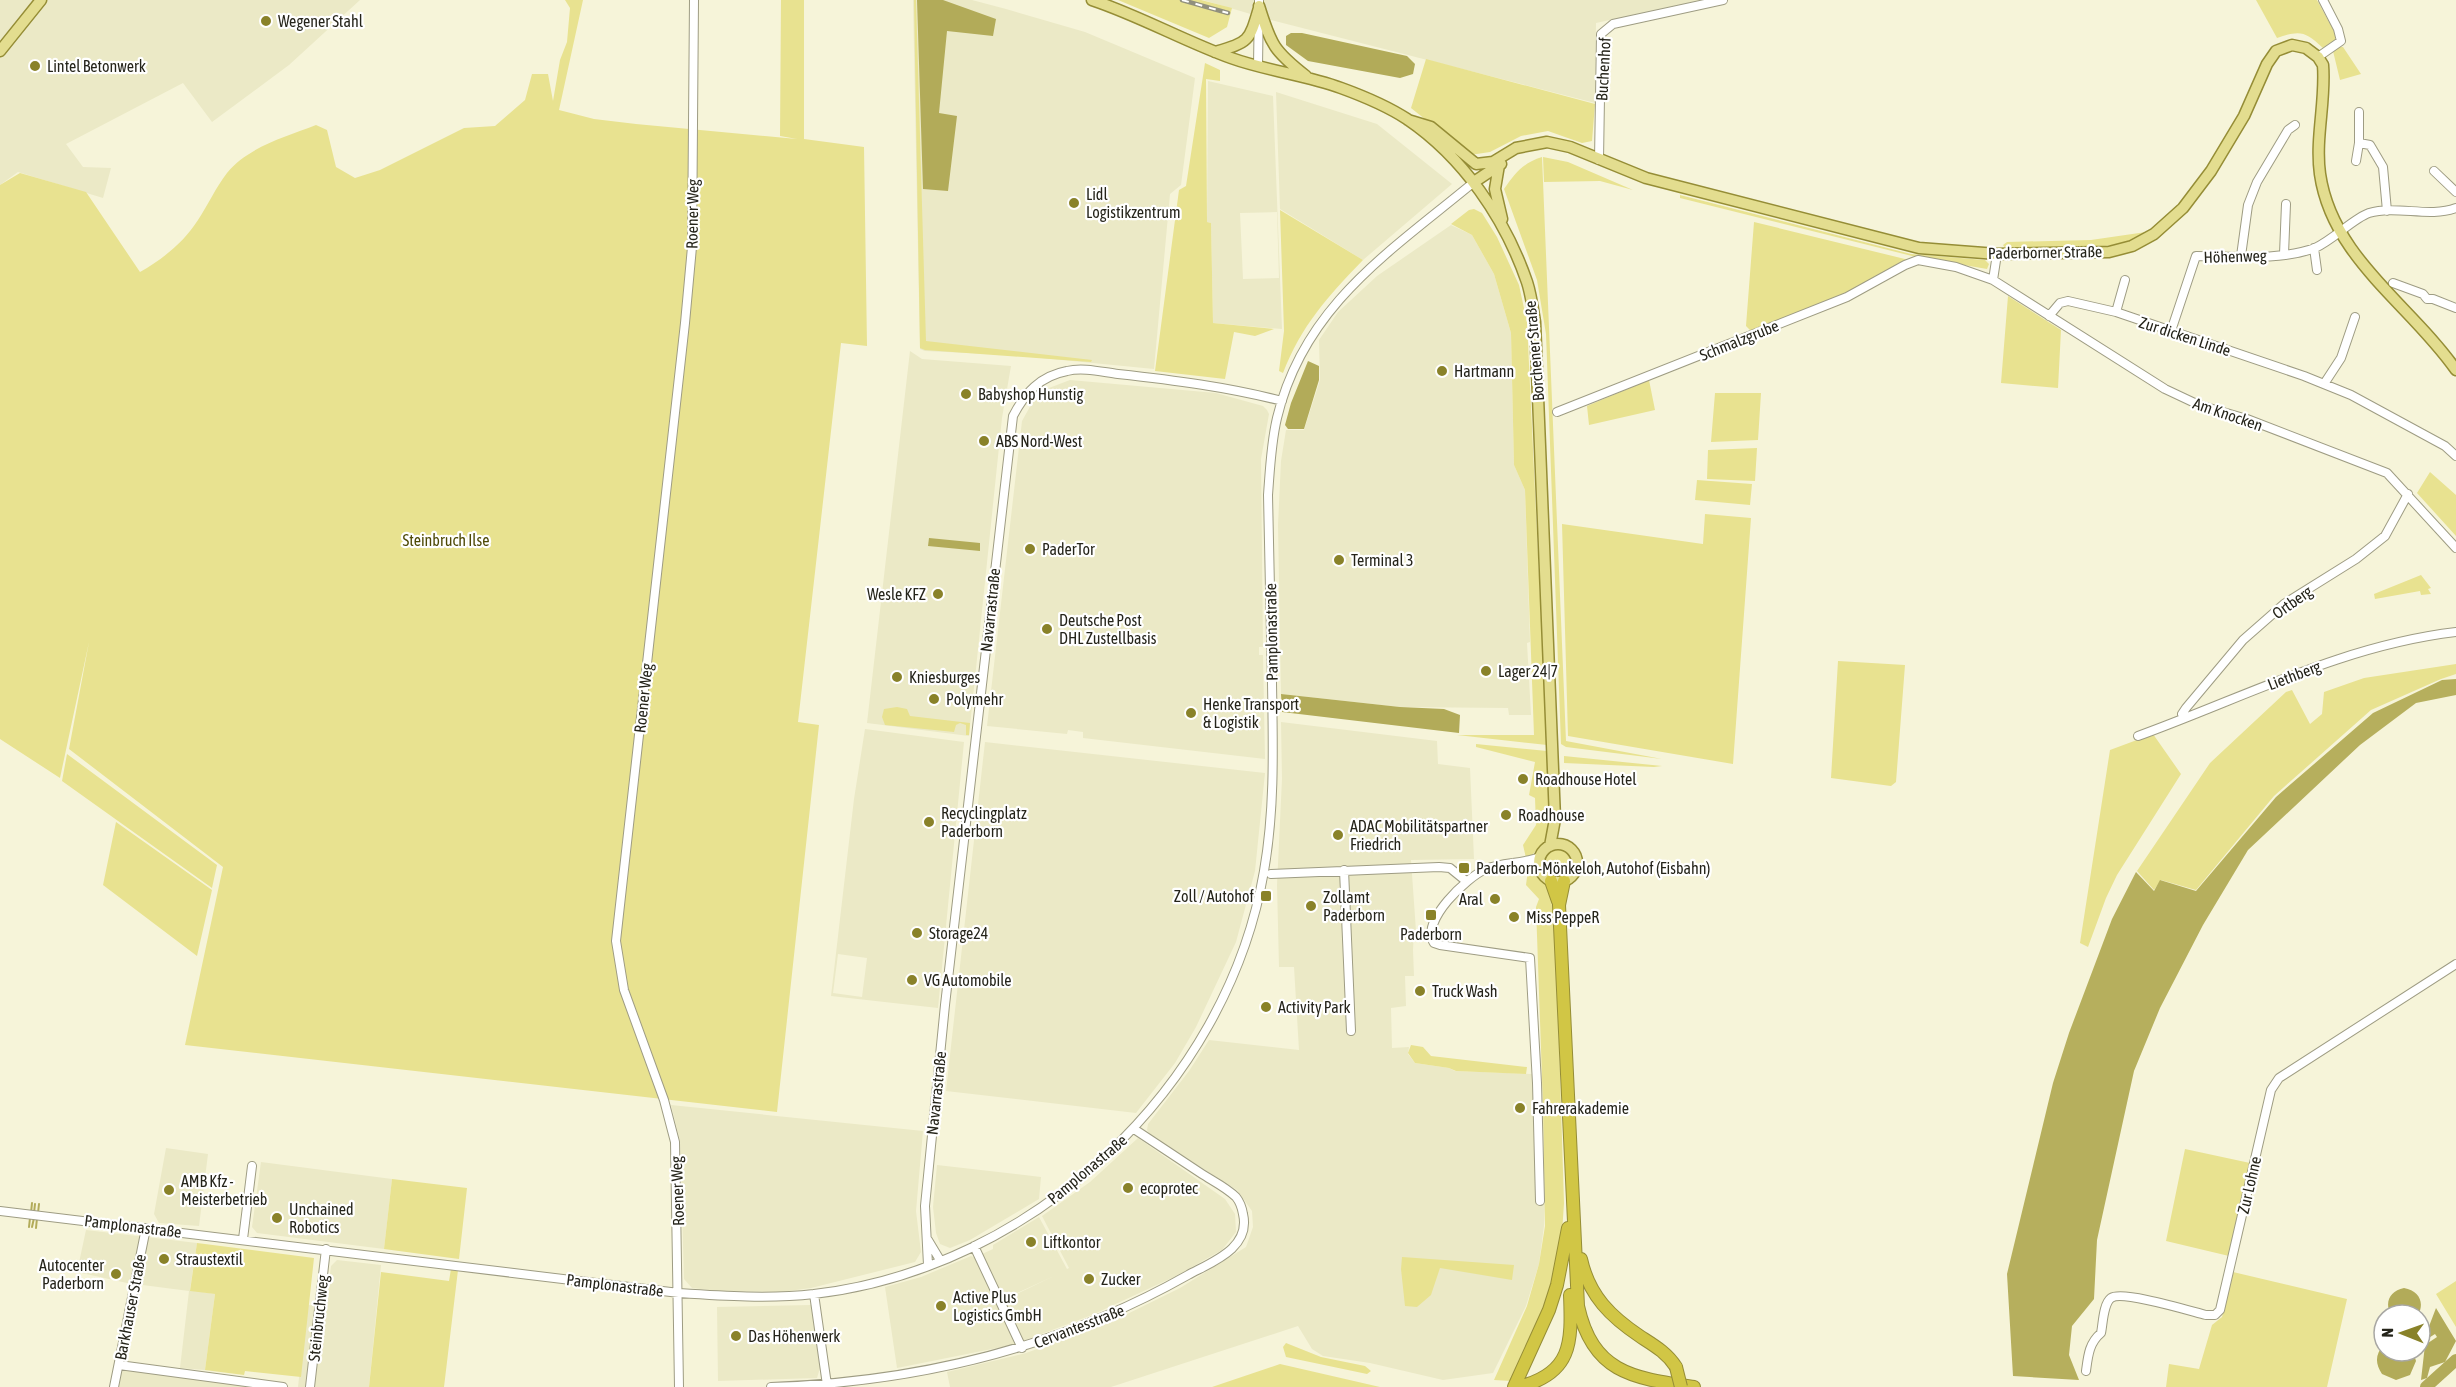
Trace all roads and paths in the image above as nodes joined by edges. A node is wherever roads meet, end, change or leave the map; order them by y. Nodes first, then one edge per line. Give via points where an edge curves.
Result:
1 (41, 0) edge
2 (694, 0) edge
3 (1092, 0) edge
4 (1723, 0) edge
5 (2323, 0) edge
6 (1259, 3) edge
7 (0, 51) edge
8 (1215, 52) junction
9 (2318, 57) junction
10 (1258, 66) junction
11 (1311, 80) junction
12 (2360, 112) dead end
13 (1408, 120) junction
14 (2295, 125) dead end
15 (2359, 143) junction
16 (1525, 146) junction
17 (1599, 160) junction
18 (2356, 161) dead end
19 (1499, 165) junction
20 (2434, 171) dead end
21 (1474, 182) junction
22 (2456, 193) edge
23 (2286, 204) dead end
24 (2456, 208) edge
25 (2387, 211) junction
26 (2340, 232) junction
27 (1506, 234) junction
28 (2314, 248) junction
29 (1997, 254) junction
30 (2283, 254) junction
31 (2241, 256) junction
32 (1918, 260) joint
33 (2317, 270) dead end
34 (1993, 280) junction
35 (2125, 280) dead end
36 (2393, 283) dead end
37 (2456, 308) edge
38 (2116, 312) junction
39 (2049, 316) junction
40 (2355, 317) dead end
41 (2171, 331) junction
42 (2456, 370) edge
43 (2324, 384) junction
44 (1282, 401) junction
45 (1557, 411) dead end
46 (2456, 456) edge
47 (2408, 494) junction
48 (2456, 548) edge
49 (2456, 632) edge
50 (2184, 718) junction
51 (2138, 736) dead end
52 (1555, 819) junction
53 (1563, 845) junction
54 (1550, 846) junction
55 (1540, 857) junction
56 (1516, 865) junction
57 (1344, 870) junction
58 (1540, 870) junction
59 (1271, 874) dead end
60 (1466, 881) junction
61 (1551, 881) junction
62 (1564, 881) junction
63 (1559, 905) junction
64 (2456, 964) edge
65 (1351, 1031) dead end
66 (1134, 1129) junction
67 (252, 1166) dead end
68 (1540, 1201) dead end
69 (0, 1211) edge
70 (1571, 1223) junction
71 (146, 1228) junction
72 (927, 1237) junction
73 (243, 1239) junction
74 (974, 1246) junction
75 (326, 1250) junction
76 (940, 1260) junction
77 (928, 1265) junction
78 (679, 1293) junction
79 (813, 1294) junction
80 (1022, 1348) junction
81 (119, 1365) junction
82 (2086, 1371) dead end
83 (826, 1385) junction
84 (114, 1387) edge
85 (283, 1387) edge
86 (310, 1387) edge
87 (679, 1387) edge
88 (771, 1387) edge
89 (1516, 1387) edge
90 (1681, 1387) edge
91 (1694, 1387) edge

1 - 7 main road
2 - 78 street, Roener Weg via 692,248 616,941 624,990 675,1142
3 - 8 main road, Borchener Straße
4 - 17 street, Buchenhof via 1613,24 1601,34
5 - 9 street via 2341,41
6 - 8 main road via 1251,33 1242,44
6 - 10 street
6 - 11 main road via 1272,44
8 - 10 main road, Borchener Straße
9 - 26 main road via 2324,74 2320,174
9 - 29 main road, Paderborner Straße via 2306,48 2292,45 2276,51 2211,171 2183,208 2154,234 2109,252
10 - 11 main road, Borchener Straße
11 - 13 main road, Borchener Straße via 1340,88
12 - 15 street
13 - 16 main road via 1431,127 1476,164 1493,162
13 - 21 main road, Borchener Straße
14 - 31 street via 2288,130 2257,182 2248,205
15 - 18 street
15 - 25 street via 2370,145 2383,167
16 - 17 main road, Paderborner Straße via 1547,142
16 - 19 main road
17 - 29 main road, Paderborner Straße via 1646,178 1919,248
19 - 21 main road
19 - 27 main road via 1495,189
20 - 22 street
21 - 27 main road, Borchener Straße
21 - 44 street, Pamplonastraße via 1359,276 1335,302 1304,348
22 - 24 street
23 - 30 street
24 - 25 street, Höhenweg via 2446,212
25 - 26 street, Höhenweg via 2360,217
26 - 28 street, Höhenweg
26 - 42 main road via 2362,264 2442,349
27 - 52 main road, Borchener Straße via 1527,283 1535,322
28 - 30 street, Höhenweg
28 - 33 street
29 - 34 street
30 - 31 street, Höhenweg
31 - 41 street, Höhenweg via 2196,256
32 - 34 street, Am Knocken via 1956,267
32 - 45 street, Schmalzgrube via 1847,297
34 - 39 street, Am Knocken
35 - 38 street
36 - 37 street
38 - 39 street, Zur dicken Linde via 2068,301 2060,303
38 - 41 street, Zur dicken Linde
39 - 47 street, Am Knocken via 2174,394 2378,468
40 - 43 street via 2341,358
41 - 43 street, Zur dicken Linde
43 - 46 street, Zur dicken Linde via 2445,446
44 - 66 street, Pamplonastraße via 1268,495 1273,779 1263,880 1244,945 1214,1014 1182,1067
44 - 72 street, Navarrastraße via 1217,386 1077,369 1033,386 1013,416 944,1012 925,1206
47 - 48 street, Am Knocken
47 - 50 street, Ortberg via 2385,536 2284,604 2251,633 2186,708
49 - 50 street, Liethberg via 2379,645
50 - 51 street, Liethberg
52 - 53 main road, Borchener Straße
52 - 54 main road, Borchener Straße
53 - 54 main road
53 - 62 main road via 1573,852 1576,862 1573,874
54 - 55 main road
55 - 56 street
55 - 58 main road
56 - 58 street
56 - 60 street via 1495,866
57 - 59 street
57 - 60 street via 1439,867 1450,868
57 - 65 street
58 - 61 main road
60 - 68 street via 1432,923 1431,939 1440,945 1530,958
61 - 62 main road
61 - 63 highway
62 - 63 highway
63 - 70 highway
64 - 82 street, Zur Lohne via 2274,1084 2220,1310 2215,1316 2116,1296 2106,1305 2101,1333 2093,1340
66 - 74 street, Pamplonastraße via 1060,1194
66 - 80 street, Cervantesstraße via 1233,1195 1245,1224 1241,1239 1226,1254 1138,1303
67 - 73 street
69 - 71 street, Pamplonastraße
70 - 89 highway via 1549,1310
70 - 89 highway via 1569,1344 1553,1373
70 - 90 highway, bridge via 1582,1267 1595,1297 1616,1321 1662,1351 1676,1367
70 - 91 highway via 1578,1306 1582,1323 1598,1351 1621,1371 1636,1377
71 - 73 street, Pamplonastraße
71 - 81 street, Barkhauser Straße
72 - 76 street, Navarrastraße
72 - 77 street, Navarrastraße
73 - 75 street, Pamplonastraße
74 - 76 street, Pamplonastraße
74 - 80 street
75 - 78 street, Pamplonastraße
75 - 86 street, Steinbruchweg
76 - 77 street, Pamplonastraße
77 - 79 street, Pamplonastraße via 882,1280
78 - 79 street, Pamplonastraße
78 - 87 street, Roener Weg
79 - 83 street
80 - 83 street, Cervantesstraße via 916,1372
81 - 84 street, Barkhauser Straße
81 - 85 street
83 - 88 street, Cervantesstraße

